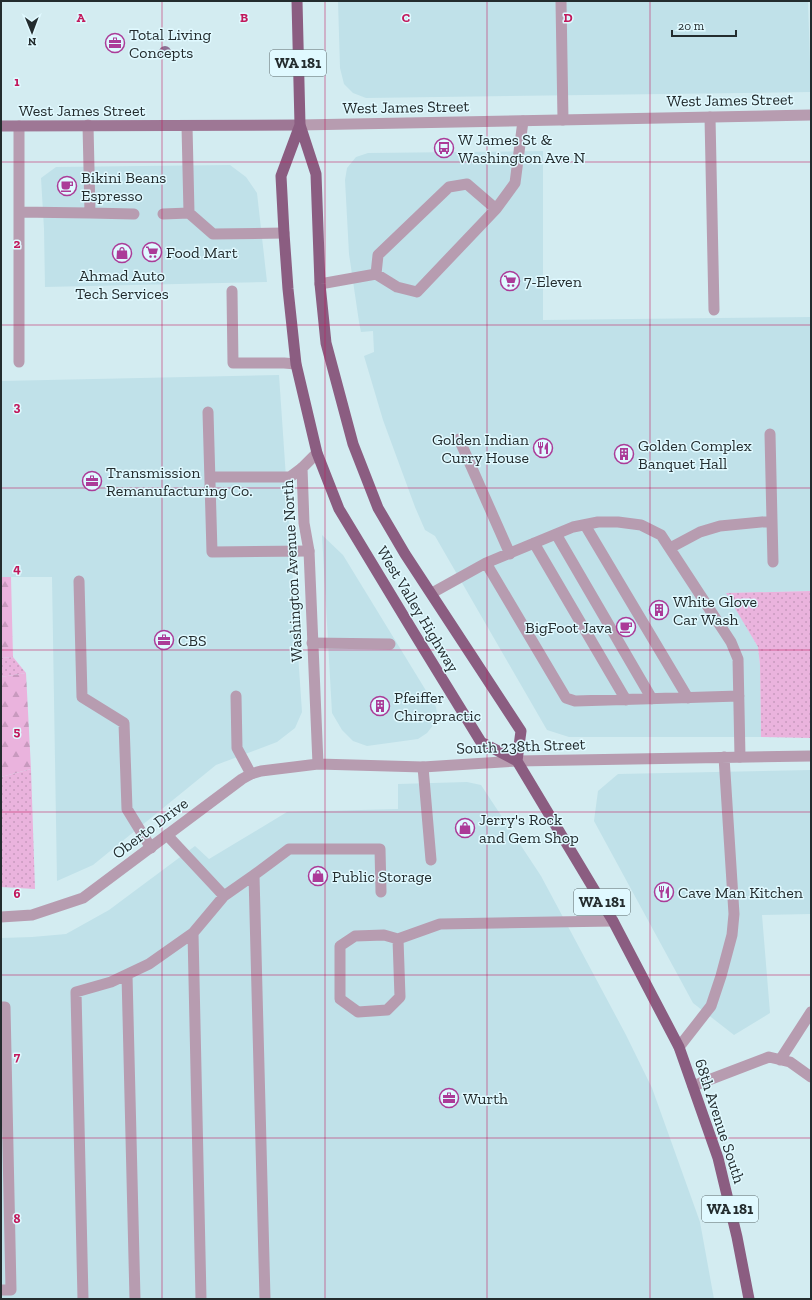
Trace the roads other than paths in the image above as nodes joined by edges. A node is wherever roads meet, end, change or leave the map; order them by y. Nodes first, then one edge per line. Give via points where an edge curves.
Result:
1 (297, 1) edge
2 (561, 1) edge
3 (811, 115) edge
4 (710, 117) junction
5 (563, 120) junction
6 (522, 121) junction
7 (88, 125) junction
8 (300, 125) junction
9 (1, 126) edge
10 (19, 126) junction
11 (188, 126) junction
12 (496, 209) junction
13 (19, 212) junction
14 (90, 212) junction
15 (190, 213) junction
16 (134, 214) dead end
17 (163, 214) dead end
18 (284, 233) junction
19 (376, 274) junction
20 (320, 284) junction
21 (232, 291) dead end
22 (714, 310) dead end
23 (19, 362) dead end
24 (296, 364) junction
25 (208, 412) dead end
26 (770, 434) dead end
27 (459, 439) dead end
28 (317, 453) junction
29 (302, 468) junction
30 (210, 477) junction
31 (772, 521) junction
32 (585, 525) junction
33 (556, 534) junction
34 (534, 543) junction
35 (670, 548) junction
36 (309, 551) junction
37 (510, 554) junction
38 (773, 562) dead end
39 (486, 563) junction
40 (79, 581) dead end
41 (432, 593) junction
42 (312, 643) junction
43 (390, 644) dead end
44 (236, 696) dead end
45 (739, 696) junction
46 (688, 698) junction
47 (652, 699) junction
48 (626, 700) junction
49 (811, 756) edge
50 (724, 757) junction
51 (740, 757) junction
52 (517, 761) junction
53 (318, 764) junction
54 (423, 766) junction
55 (251, 774) junction
56 (167, 835) junction
57 (151, 848) junction
58 (430, 860) dead end
59 (254, 875) junction
60 (381, 892) dead end
61 (224, 896) junction
62 (1, 917) edge
63 (613, 920) junction
64 (193, 932) junction
65 (398, 939) junction
66 (127, 974) junction
67 (1, 1007) edge
68 (811, 1012) edge
69 (679, 1047) junction
70 (780, 1060) junction
71 (811, 1077) edge
72 (693, 1086) junction
73 (1, 1290) edge
74 (82, 1299) edge
75 (135, 1299) edge
76 (201, 1299) edge
77 (265, 1299) edge
78 (749, 1299) edge

1 - 8 main road, WA 181
2 - 5 street
3 - 4 street, West James Street
4 - 5 street, West James Street
4 - 22 street
5 - 6 street, West James Street
6 - 8 street, West James Street
6 - 12 street via 515,183
7 - 10 main road, West James Street
7 - 11 main road, West James Street
7 - 14 street
8 - 11 main road, West James Street
8 - 18 main road via 281,176
8 - 20 main road via 316,174
9 - 10 main road, West James Street
10 - 13 street
11 - 15 street
12 - 19 street via 417,292 397,287
12 - 19 street via 467,184 449,187 378,255
13 - 14 street
13 - 23 street
14 - 16 street
15 - 17 street
15 - 18 street via 214,234
18 - 24 main road
19 - 20 street
20 - 41 main road, West Valley Highway via 326,343 353,444 378,508
21 - 24 street via 234,363
24 - 28 main road
25 - 30 street
26 - 31 street
27 - 37 street
28 - 29 street, Washington Avenue North
28 - 52 main road, West Valley Highway via 339,509 481,742
29 - 30 street via 290,477
29 - 36 street, Washington Avenue North via 304,523
30 - 36 street via 212,552
31 - 35 street via 720,526 700,532
31 - 38 street
32 - 33 street
32 - 35 street via 618,522 641,525 661,535
32 - 46 street
33 - 34 street
33 - 47 street
34 - 37 street
34 - 48 street
35 - 45 street via 732,642 738,659
36 - 42 street, Washington Avenue North
37 - 39 street
39 - 41 street
39 - 48 street via 566,698 575,702
40 - 57 street via 82,697 124,723 127,809
41 - 52 main road, West Valley Highway via 520,731
42 - 43 street
42 - 53 street, Washington Avenue North
44 - 55 street via 237,748
45 - 46 street
45 - 51 street
46 - 47 street
47 - 48 street
49 - 51 street, South 238th Street
50 - 51 street, South 238th Street
50 - 52 street, South 238th Street
50 - 69 street via 733,929 711,1006
52 - 54 street, South 238th Street
52 - 63 main road, WA 181
53 - 54 street, South 238th Street
53 - 55 street, Oberto Drive
54 - 58 street
55 - 56 street, Oberto Drive
56 - 57 street, Oberto Drive
56 - 61 street
57 - 62 street, Oberto Drive via 83,898 32,915
59 - 60 street via 289,849 380,849
59 - 61 street
59 - 77 street
61 - 64 street
63 - 65 street via 440,924
63 - 69 main road, WA 181
64 - 66 street via 149,964
64 - 76 street
65 - 65 street via 400,997 387,1010 358,1012 340,999 340,946 356,936 384,935
66 - 74 street via 111,982 76,992
66 - 75 street
67 - 73 street via 5,1007 11,1290
68 - 70 street
69 - 72 main road, 68th Avenue South / WA 181
70 - 71 street via 790,1062
70 - 72 street via 769,1057
72 - 78 main road, 68th Avenue South / WA 181 via 718,1158

